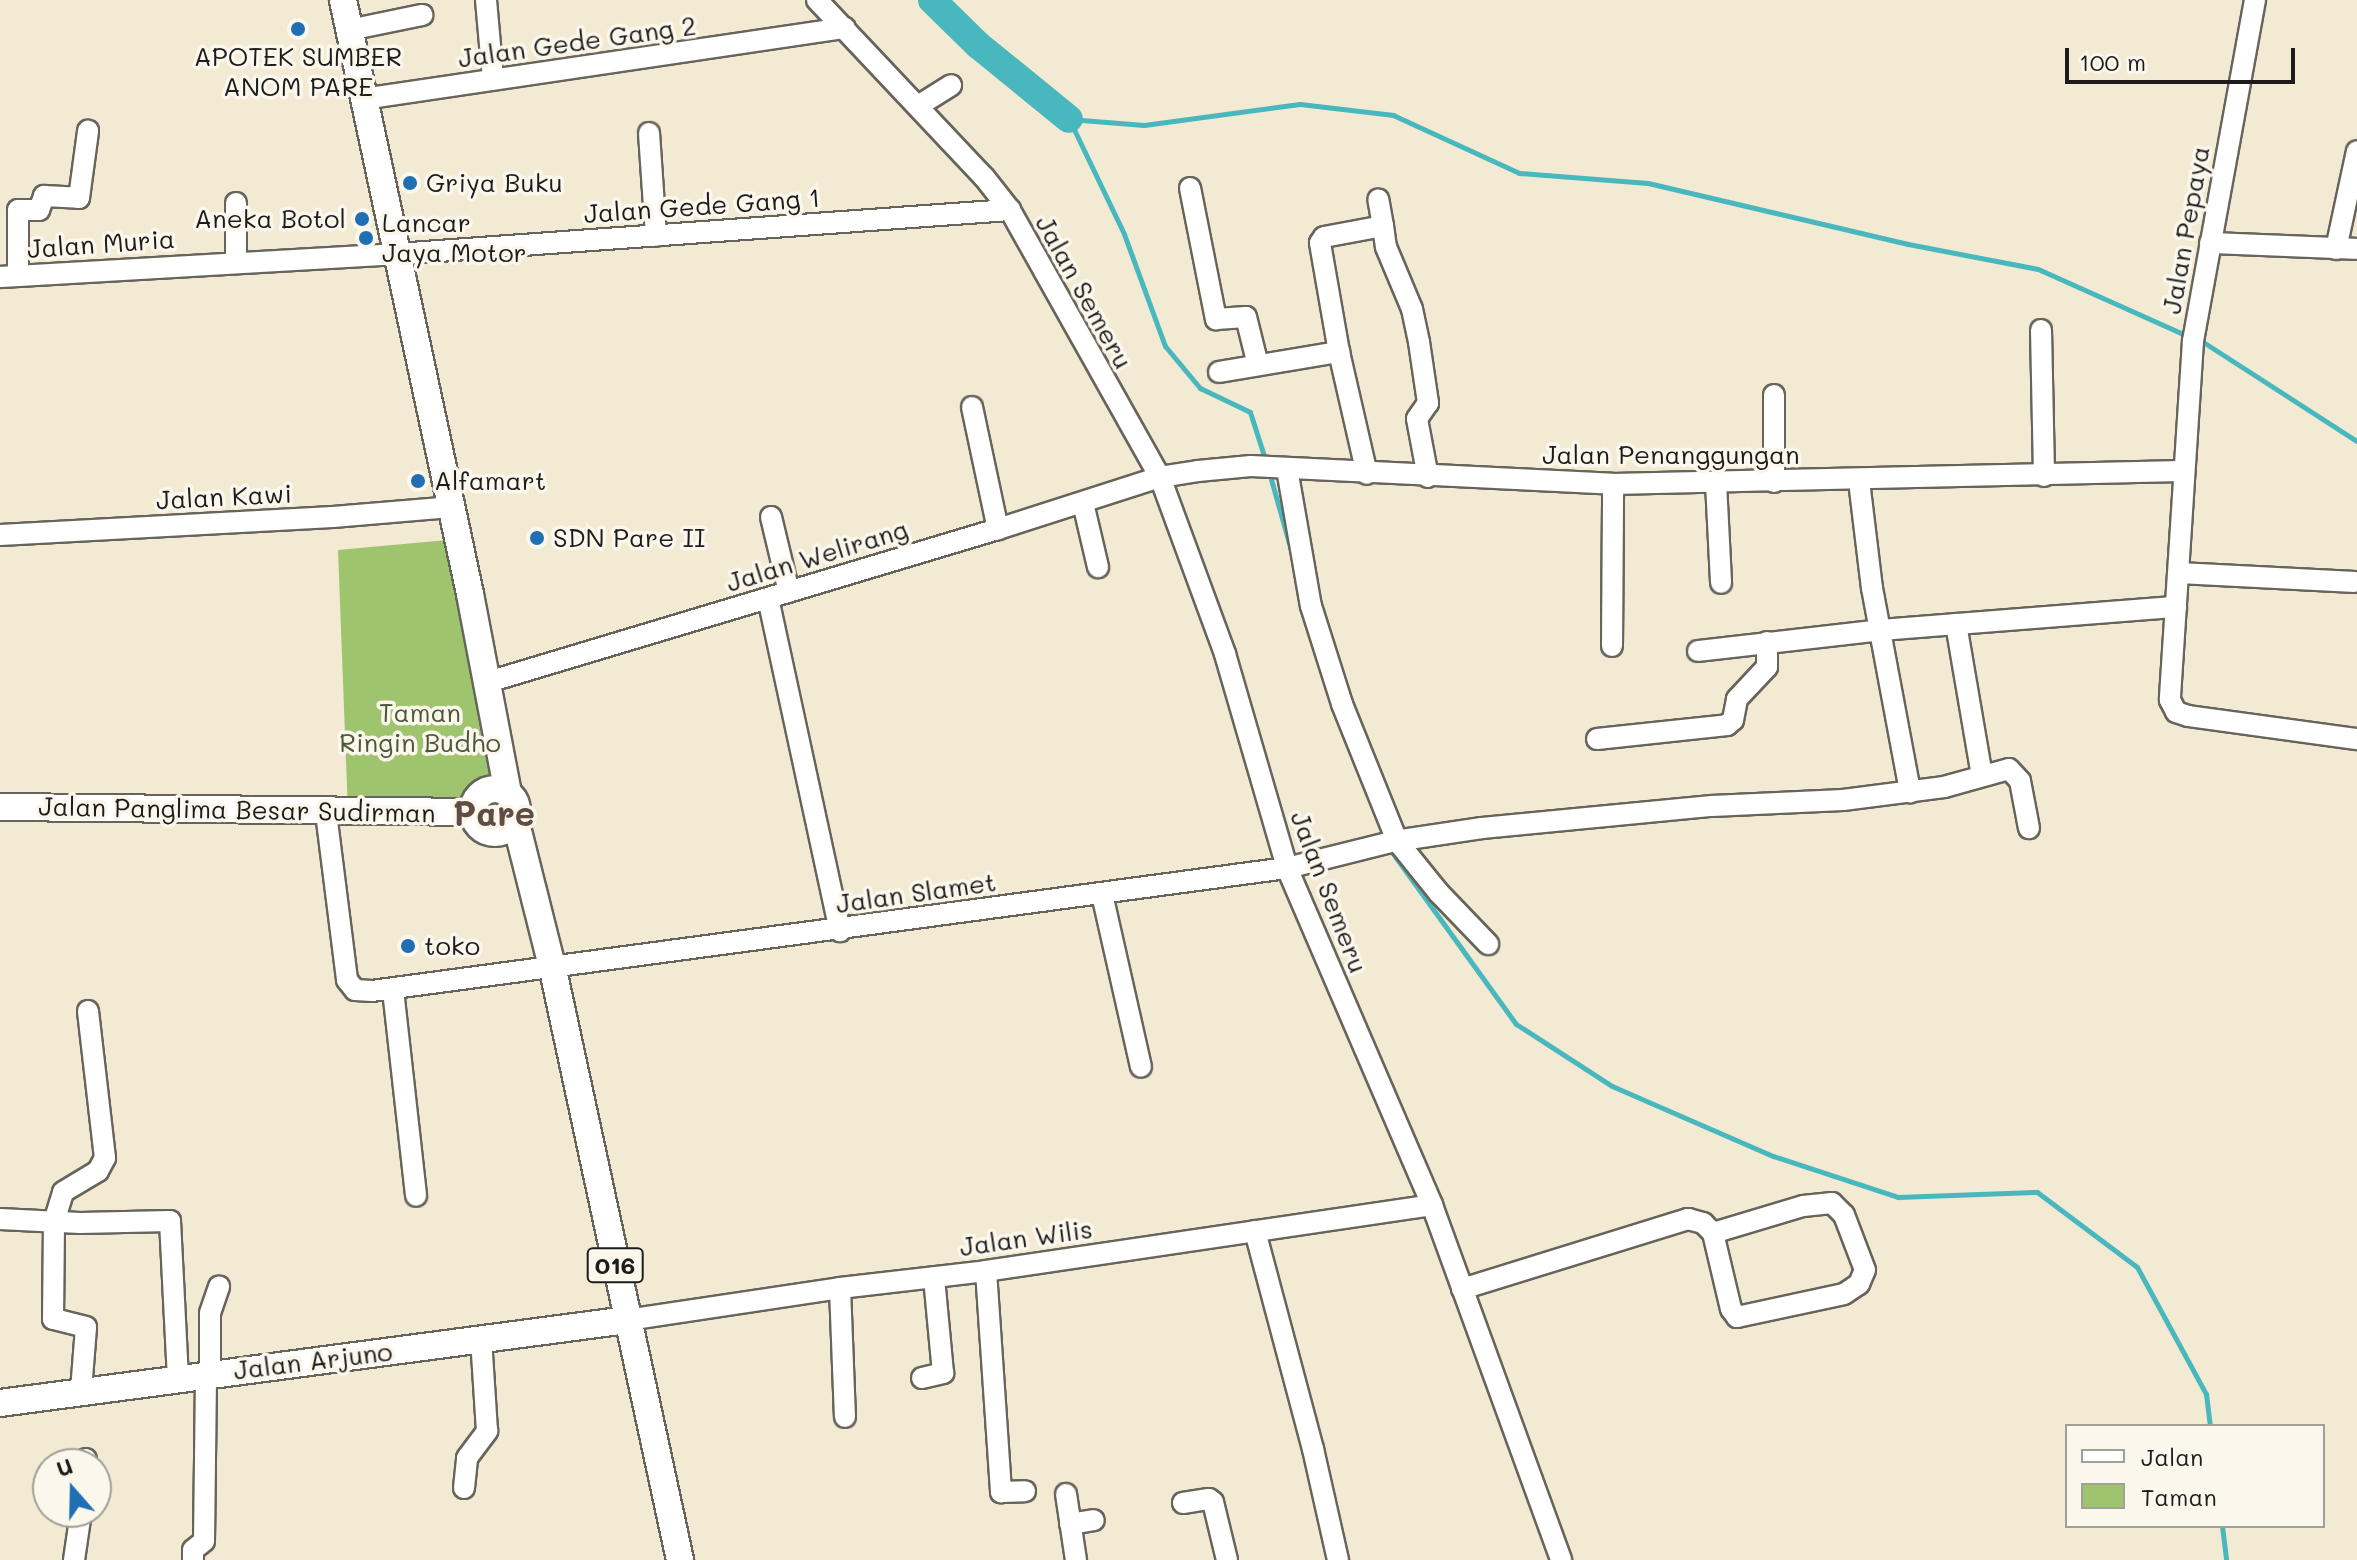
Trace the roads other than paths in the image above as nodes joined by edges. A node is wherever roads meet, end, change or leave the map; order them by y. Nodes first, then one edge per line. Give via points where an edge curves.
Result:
1 (343, 0) edge
2 (486, 0) edge
3 (817, 0) edge
4 (2255, 0) edge
5 (422, 15) dead end
6 (845, 28) junction
7 (349, 30) junction
8 (493, 79) junction
9 (951, 85) dead end
10 (363, 99) junction
11 (918, 106) junction
12 (88, 131) dead end
13 (649, 133) dead end
14 (2357, 151) edge
15 (1190, 188) dead end
16 (1378, 199) dead end
17 (236, 203) dead end
18 (1010, 210) junction
19 (1383, 226) junction
20 (656, 236) junction
21 (2210, 243) junction
22 (2347, 249) edge
23 (397, 254) junction
24 (236, 261) junction
25 (9, 277) edge
26 (2041, 330) dead end
27 (1339, 352) junction
28 (1258, 365) junction
29 (1219, 372) dead end
30 (1774, 395) dead end
31 (972, 407) dead end
32 (1283, 468) junction
33 (2182, 471) junction
34 (1367, 474) junction
35 (2044, 476) junction
36 (1160, 477) junction
37 (1428, 477) junction
38 (1859, 481) junction
39 (1774, 482) junction
40 (1716, 483) junction
41 (1613, 484) junction
42 (1083, 503) junction
43 (451, 507) junction
44 (771, 517) dead end
45 (998, 529) junction
46 (0, 535) edge
47 (1098, 567) dead end
48 (2179, 573) junction
49 (2355, 582) edge
50 (1721, 583) dead end
51 (789, 592) junction
52 (768, 598) junction
53 (2176, 607) junction
54 (1956, 624) junction
55 (1881, 630) junction
56 (1767, 642) junction
57 (1612, 646) dead end
58 (1698, 651) dead end
59 (488, 682) junction
60 (1597, 739) dead end
61 (2357, 739) edge
62 (1982, 776) junction
63 (1910, 792) junction
64 (0, 807) edge
65 (512, 807) junction
66 (473, 812) junction
67 (326, 813) junction
68 (2029, 828) dead end
69 (1390, 843) junction
70 (1287, 868) junction
71 (1102, 894) junction
72 (840, 931) junction
73 (1488, 944) dead end
74 (553, 970) junction
75 (393, 990) junction
76 (88, 1011) dead end
77 (1141, 1067) dead end
78 (416, 1196) dead end
79 (1432, 1205) junction
80 (0, 1219) edge
81 (54, 1222) junction
82 (1255, 1231) junction
83 (1713, 1233) junction
84 (986, 1271) junction
85 (934, 1277) junction
86 (219, 1287) dead end
87 (840, 1288) junction
88 (1462, 1289) junction
89 (627, 1320) junction
90 (481, 1339) junction
91 (208, 1374) junction
92 (922, 1378) dead end
93 (178, 1379) junction
94 (81, 1391) junction
95 (0, 1403) edge
96 (845, 1417) dead end
97 (464, 1488) dead end
98 (1025, 1491) dead end
99 (1066, 1494) dead end
100 (1183, 1503) dead end
101 (1094, 1520) dead end
102 (1070, 1524) junction
103 (79, 1528) edge
104 (74, 1560) edge
105 (193, 1560) edge
106 (680, 1560) edge
107 (1076, 1560) edge
108 (1227, 1560) edge
109 (1338, 1560) edge
110 (1561, 1560) edge

1 - 7 main road
2 - 8 street
3 - 6 street, Jalan Semeru
4 - 21 street, Jalan Pepaya
5 - 7 street
6 - 8 street, Jalan Gede Gang 2
6 - 11 street, Jalan Semeru
7 - 10 main road
8 - 10 street, Jalan Gede Gang 2
9 - 11 street
10 - 23 main road
11 - 18 street, Jalan Semeru
12 - 25 street via 79,198 44,196 39,210 18,210
13 - 20 street
14 - 22 street
15 - 28 street via 1216,319 1246,317
16 - 19 street
17 - 24 street
18 - 20 street, Jalan Gede Gang 1
18 - 36 street, Jalan Semeru
19 - 27 street via 1324,237 1320,243
19 - 37 street via 1419,342 1428,403 1417,419
20 - 23 street, Jalan Gede Gang 1
21 - 22 street
21 - 33 street, Jalan Pepaya via 2193,341
23 - 24 street, Jalan Muria
23 - 43 main road
24 - 25 street, Jalan Muria
26 - 35 street
27 - 28 street
27 - 34 street
28 - 29 street
30 - 39 street
31 - 45 street
32 - 34 street, Jalan Penanggungan
32 - 36 street, Jalan Penanggungan via 1251,466
32 - 69 street via 1311,606
33 - 35 street, Jalan Penanggungan
33 - 48 street, Jalan Pepaya
34 - 37 street, Jalan Penanggungan
35 - 38 street, Jalan Penanggungan
36 - 42 street, Jalan Welirang
36 - 70 street, Jalan Semeru via 1225,654
37 - 41 street, Jalan Penanggungan
38 - 39 street, Jalan Penanggungan
38 - 55 street
39 - 40 street, Jalan Penanggungan
40 - 41 street, Jalan Penanggungan
40 - 50 street
41 - 57 street
42 - 45 street, Jalan Welirang
42 - 47 street
43 - 46 street, Jalan Kawi
43 - 59 main road
44 - 51 street
45 - 51 street, Jalan Welirang
48 - 49 street
48 - 53 street, Jalan Pepaya
51 - 52 street, Jalan Welirang
52 - 59 street, Jalan Welirang
52 - 72 street
53 - 54 street
53 - 61 street, Jalan Pepaya via 2170,700 2176,712
54 - 55 street
54 - 62 street
55 - 56 street
55 - 63 street
56 - 58 street
56 - 60 street via 1767,667 1737,699 1727,725
59 - 65 main road
62 - 63 street, Jalan Slamet
62 - 68 street, Jalan Slamet via 2009,769 2016,773
63 - 69 street, Jalan Slamet via 1513,825
64 - 67 main road, Jalan Panglima Besar Sudirman
65 - 66 main road via 487,791
65 - 66 main road via 507,830 494,833 479,826
65 - 74 main road, 016
66 - 67 main road, Jalan Panglima Besar Sudirman
67 - 75 street, Jalan Slamet via 347,980 359,991
69 - 70 street, Jalan Slamet
69 - 73 street
70 - 71 street, Jalan Slamet
70 - 79 street, Jalan Semeru
71 - 72 street, Jalan Slamet
71 - 77 street
72 - 74 street, Jalan Slamet
74 - 75 street, Jalan Slamet
74 - 89 main road, 016
75 - 78 street
76 - 81 street via 105,1158 98,1171 63,1192
79 - 82 street, Jalan Wilis
79 - 88 street, Jalan Semeru
80 - 81 street
81 - 93 street via 170,1221
81 - 94 street via 53,1319 86,1327
82 - 84 street, Jalan Wilis
82 - 109 street
83 - 83 street via 1737,1317 1844,1294 1859,1284 1865,1270 1849,1223 1832,1203 1803,1206
83 - 88 street via 1688,1219
84 - 85 street, Jalan Wilis
84 - 98 street via 1001,1492
85 - 87 street, Jalan Wilis
85 - 92 street via 943,1373
86 - 91 street via 210,1313
87 - 89 street, Jalan Wilis
87 - 96 street
88 - 110 street, Jalan Semeru
89 - 90 main road, Jalan Arjuno
89 - 106 main road, 016
90 - 91 main road, Jalan Arjuno
90 - 97 street via 487,1431 467,1458
91 - 93 main road, Jalan Arjuno
91 - 105 street via 204,1541 193,1550
93 - 94 main road, Jalan Arjuno
94 - 95 main road, Jalan Arjuno
99 - 102 street
100 - 108 street via 1213,1502
101 - 102 street
102 - 107 street
103 - 104 street

